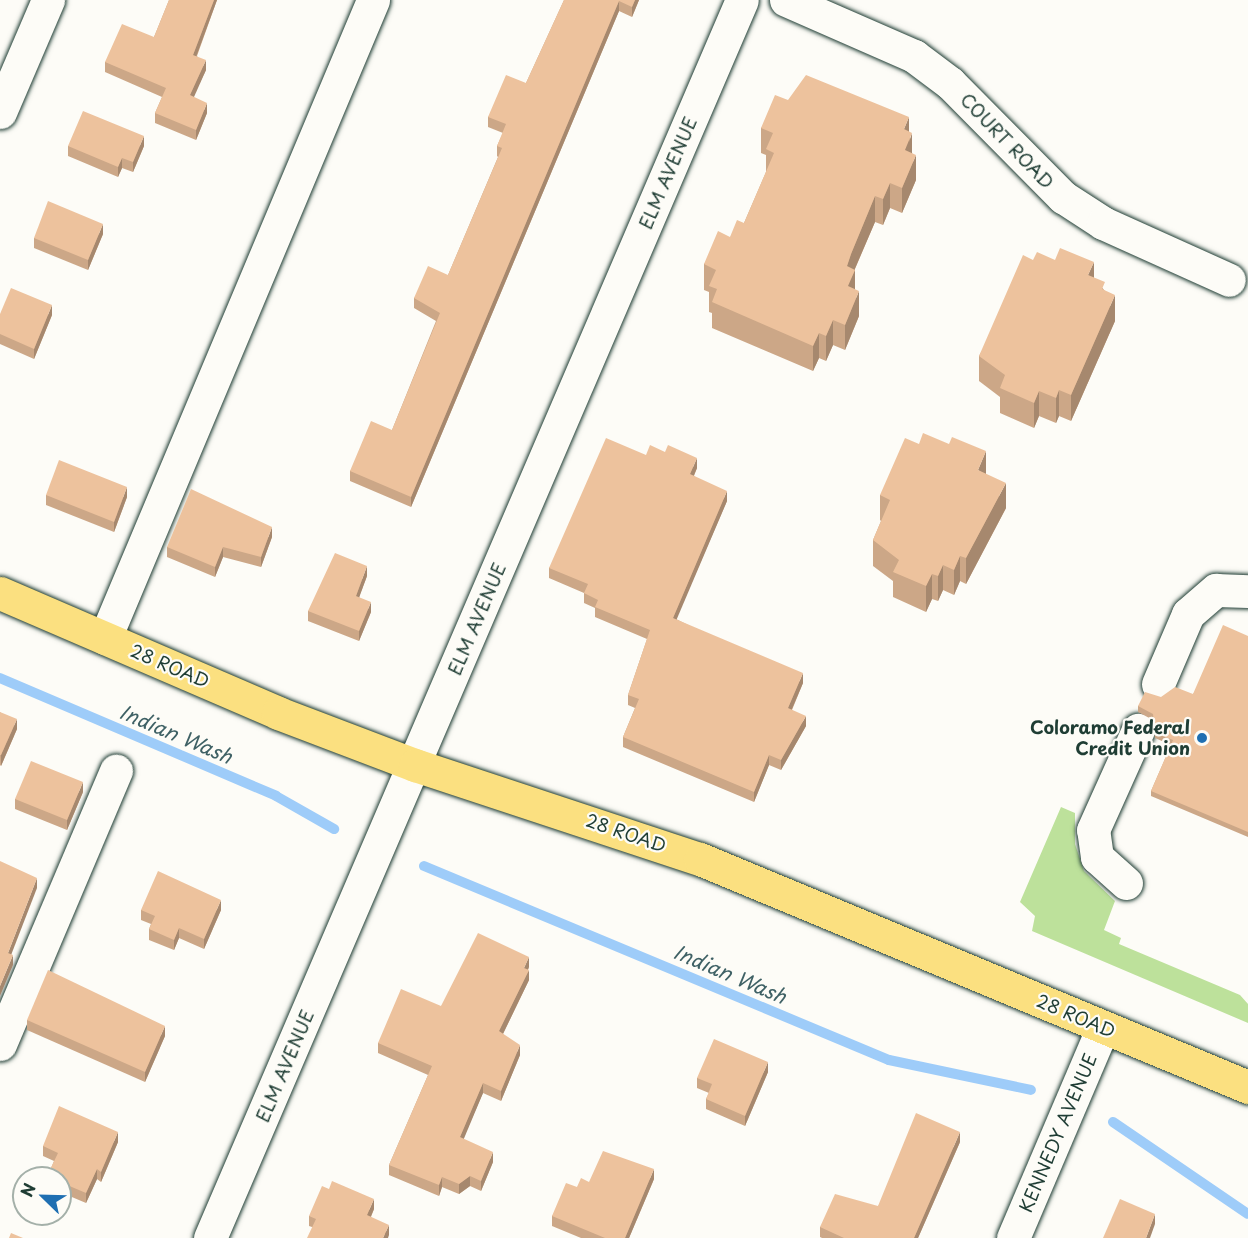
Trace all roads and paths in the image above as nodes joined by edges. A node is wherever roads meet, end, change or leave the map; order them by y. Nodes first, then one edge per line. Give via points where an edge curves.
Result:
1 (48, 0) edge
2 (373, 0) edge
3 (742, 0) edge
4 (786, 0) edge
5 (0, 112) edge
6 (1229, 280) dead end
7 (1248, 591) edge
8 (0, 592) edge
9 (105, 638) junction
10 (1158, 684) dead end
11 (1138, 730) dead end
12 (415, 765) junction
13 (116, 771) dead end
14 (1126, 883) dead end
15 (1103, 1027) junction
16 (0, 1044) edge
17 (1248, 1087) edge
18 (210, 1238) edge
19 (1013, 1238) edge

1 - 5 street
2 - 9 street
3 - 12 street, ELM AVENUE
4 - 6 street, COURT ROAD via 914,56 950,83 1063,197 1103,223
7 - 10 street via 1216,590 1188,614
8 - 9 main road, 28 ROAD
9 - 12 main road, 28 ROAD
11 - 14 street via 1093,830 1097,856
12 - 15 main road, 28 ROAD via 700,859
12 - 18 street, ELM AVENUE
13 - 16 street
15 - 17 main road, 28 ROAD
15 - 19 street, KENNEDY AVENUE

